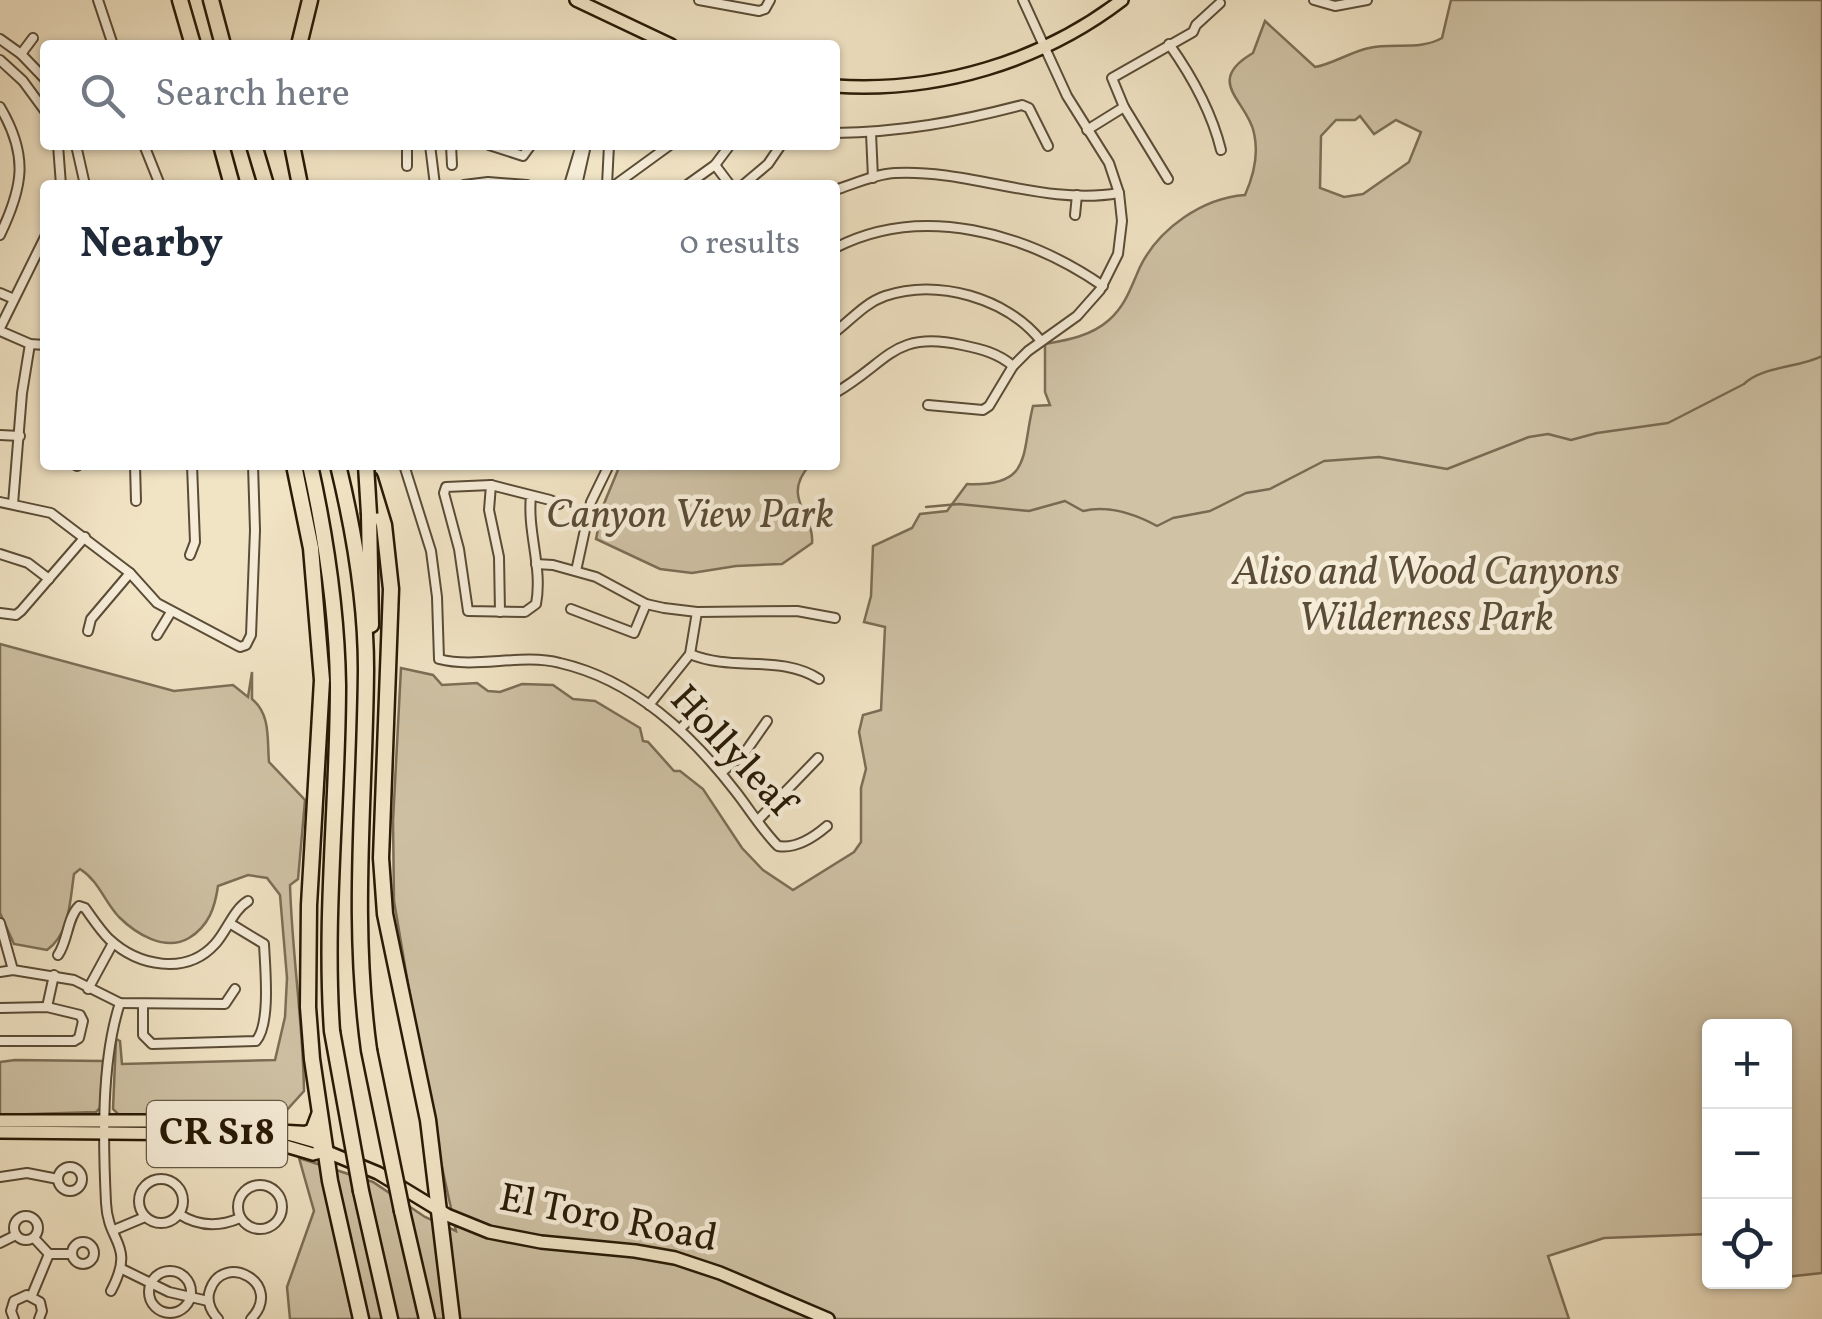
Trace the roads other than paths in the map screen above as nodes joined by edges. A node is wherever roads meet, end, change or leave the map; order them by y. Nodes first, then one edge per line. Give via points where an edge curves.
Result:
1 (98, 0) edge
2 (211, 0) edge
3 (310, 0) edge
4 (576, 0) edge
5 (699, 0) edge
6 (1023, 0) edge
7 (1122, 0) edge
8 (1314, 0) edge
9 (1367, 0) edge
10 (181, 2) edge
11 (591, 3) edge
12 (1220, 3) dead end
13 (767, 5) edge
14 (33, 38) dead end
15 (0, 39) edge
16 (111, 40) edge
17 (191, 40) edge
18 (222, 40) edge
19 (300, 40) edge
20 (661, 40) edge
21 (1169, 44) junction
22 (1045, 48) junction
23 (21, 54) junction
24 (0, 60) edge
25 (40, 74) edge
26 (840, 86) edge
27 (40, 103) edge
28 (0, 107) edge
29 (1124, 107) junction
30 (1087, 130) junction
31 (840, 133) edge
32 (871, 134) junction
33 (14, 139) junction
34 (0, 144) edge
35 (1048, 146) dead end
36 (58, 150) edge
37 (77, 150) edge
38 (146, 150) edge
39 (222, 150) edge
40 (254, 150) edge
41 (293, 150) edge
42 (407, 150) edge
43 (431, 150) edge
44 (451, 150) edge
45 (504, 150) edge
46 (527, 150) edge
47 (581, 150) edge
48 (582, 150) edge
49 (608, 150) edge
50 (663, 150) edge
51 (726, 150) edge
52 (778, 150) edge
53 (1221, 150) dead end
54 (452, 165) dead end
55 (715, 165) junction
56 (406, 166) dead end
57 (873, 178) junction
58 (60, 180) edge
59 (84, 180) edge
60 (158, 180) edge
61 (231, 180) edge
62 (262, 180) edge
63 (299, 180) edge
64 (434, 180) edge
65 (571, 180) edge
66 (578, 180) edge
67 (607, 180) edge
68 (622, 180) edge
69 (695, 180) edge
70 (726, 180) edge
71 (750, 180) edge
72 (1168, 180) dead end
73 (840, 188) edge
74 (1119, 193) junction
75 (1077, 195) junction
76 (1076, 215) dead end
77 (3, 222) edge
78 (0, 236) edge
79 (840, 245) edge
80 (40, 248) edge
81 (1102, 286) junction
82 (0, 293) edge
83 (14, 299) junction
84 (840, 328) edge
85 (0, 329) edge
86 (1041, 341) junction
87 (30, 344) junction
88 (40, 345) edge
89 (1013, 366) junction
90 (840, 389) edge
91 (928, 405) dead end
92 (0, 435) edge
93 (20, 436) junction
94 (135, 470) edge
95 (192, 470) edge
96 (253, 470) edge
97 (295, 470) edge
98 (311, 470) edge
99 (339, 470) edge
100 (366, 470) edge
101 (367, 470) edge
102 (406, 470) edge
103 (608, 470) edge
104 (491, 485) junction
105 (532, 496) junction
106 (136, 500) dead end
107 (0, 502) edge
108 (13, 504) junction
109 (558, 504) dead end
110 (85, 537) junction
111 (0, 554) edge
112 (190, 556) dead end
113 (536, 564) junction
114 (576, 571) junction
115 (130, 574) junction
116 (49, 579) junction
117 (646, 604) junction
118 (571, 609) dead end
119 (171, 612) junction
120 (500, 612) junction
121 (697, 612) junction
122 (0, 613) edge
123 (835, 618) dead end
124 (88, 631) dead end
125 (156, 635) dead end
126 (690, 654) junction
127 (366, 666) junction
128 (819, 680) dead end
129 (649, 705) junction
130 (702, 707) dead end
131 (767, 721) dead end
132 (680, 729) junction
133 (818, 758) dead end
134 (721, 773) junction
135 (758, 820) junction
136 (827, 826) dead end
137 (248, 902) dead end
138 (0, 923) edge
139 (231, 924) junction
140 (114, 943) junction
141 (58, 955) dead end
142 (12, 970) junction
143 (0, 972) edge
144 (54, 975) junction
145 (88, 989) junction
146 (235, 989) dead end
147 (120, 1003) junction
148 (143, 1006) junction
149 (47, 1007) junction
150 (0, 1008) edge
151 (0, 1042) edge
152 (319, 1114) junction
153 (0, 1121) edge
154 (106, 1126) junction
155 (0, 1132) edge
156 (288, 1133) junction
157 (325, 1151) junction
158 (0, 1177) edge
159 (58, 1179) dead end
160 (440, 1210) junction
161 (179, 1214) junction
162 (145, 1217) junction
163 (240, 1218) junction
164 (114, 1230) junction
165 (16, 1235) junction
166 (34, 1238) junction
167 (0, 1243) edge
168 (49, 1254) junction
169 (72, 1254) dead end
170 (122, 1269) junction
171 (150, 1284) junction
172 (111, 1291) dead end
173 (32, 1296) junction
174 (189, 1299) junction
175 (208, 1301) junction
176 (14, 1319) edge
177 (39, 1319) edge
178 (218, 1319) edge
179 (250, 1319) edge
180 (361, 1319) edge
181 (390, 1319) edge
182 (427, 1319) edge
183 (452, 1319) edge
184 (828, 1319) edge

1 - 16 street
2 - 18 highway
3 - 19 highway
4 - 11 main road
5 - 13 street
6 - 22 street
7 - 22 main road
8 - 9 street via 1347,6
10 - 17 highway
11 - 20 main road
12 - 21 street via 1194,32
14 - 23 street
15 - 23 street
21 - 29 street via 1112,78
21 - 53 street
22 - 26 main road via 930,82
22 - 30 street
23 - 25 street
24 - 27 street
28 - 33 street
29 - 30 street
29 - 72 street
30 - 74 street
31 - 32 street
32 - 35 street via 1022,106
32 - 57 street
33 - 34 street
33 - 77 street via 20,187
36 - 58 street
37 - 59 street
38 - 60 street
39 - 61 highway
40 - 62 highway
41 - 63 highway
42 - 56 street
43 - 64 street
44 - 54 street
45 - 46 street via 523,156
47 - 65 street
48 - 66 street
49 - 67 street
50 - 68 street
51 - 55 street
52 - 71 street
55 - 69 street
55 - 70 street
57 - 73 street
57 - 75 street via 934,174
74 - 75 street
74 - 81 street via 1118,254
75 - 76 street
77 - 78 street
79 - 81 street via 896,227 936,225 1022,243
80 - 83 street
81 - 86 street via 1077,316
82 - 83 street
83 - 85 street
84 - 86 street via 874,301 928,289 990,305 1023,322
85 - 87 street
86 - 89 street
87 - 88 street
87 - 93 street
89 - 90 street via 994,353 922,340 896,349
89 - 91 street via 983,410
92 - 93 street
93 - 108 street
94 - 106 street
95 - 112 street
96 - 119 street via 246,645 234,647
97 - 152 highway via 311,548 322,680 308,905 308,1007
98 - 181 highway, bridge via 328,554 338,681 328,971 332,1031
99 - 127 highway via 359,575
100 - 127 highway, bridge via 372,607
101 - 160 highway via 384,525 391,588 383,897
102 - 129 street, Hollyleaf via 431,551 442,661 559,662 621,686
103 - 114 street via 592,502
104 - 105 street
104 - 120 street
104 - 120 street via 446,487 444,493 465,606
105 - 109 street
105 - 113 street
107 - 108 street
108 - 110 street via 51,513
110 - 115 street
110 - 116 street
111 - 116 street
113 - 114 street
113 - 120 street via 538,596 530,610
114 - 117 street
115 - 119 street
115 - 124 street
116 - 122 street via 16,614
117 - 118 street via 634,633
117 - 121 street
119 - 125 street
121 - 123 street via 797,611
121 - 126 street
126 - 128 street via 717,663 797,668
126 - 129 street
127 - 182 highway, bridge via 358,916 369,1050
129 - 132 street, Hollyleaf
130 - 132 street
131 - 134 street
132 - 134 street, Hollyleaf
133 - 135 street
134 - 135 street, Hollyleaf
135 - 136 street, Hollyleaf via 784,848
137 - 139 street
138 - 142 street
139 - 140 street via 210,950 178,964 148,962
139 - 148 street via 264,944 262,1034 256,1040 152,1044 143,1035
140 - 141 street via 79,906
140 - 145 street
142 - 143 street
142 - 144 street
144 - 145 street
144 - 149 street
145 - 147 street
146 - 148 street via 224,1004
147 - 148 street
147 - 154 street via 110,1041
149 - 150 street
149 - 151 street via 80,1015 79,1038
152 - 156 highway via 313,1130
152 - 157 highway
153 - 154 main road, El Toro Road / CR S18
154 - 155 main road, El Toro Road / CR S18
154 - 156 main road, El Toro Road / CR S18 via 245,1124
154 - 157 main road, El Toro Road / CR S18
154 - 164 street via 106,1204
156 - 157 main road, El Toro Road / CR S18
157 - 160 main road, El Toro Road / CR S18
157 - 180 highway
158 - 159 street
160 - 183 highway
160 - 184 main road, El Toro Road / CR S18 via 507,1237 675,1258
161 - 162 street via 166,1223
161 - 162 street via 178,1187 159,1178 141,1190 138,1204
161 - 163 street via 214,1225
162 - 164 street
163 - 163 street via 251,1228 271,1226 282,1209 279,1195 269,1186 248,1187 237,1204
164 - 170 street
165 - 166 street
165 - 166 street via 17,1220 28,1216 38,1223
165 - 167 street
166 - 168 street
168 - 169 street
168 - 173 street
170 - 171 street
170 - 172 street
171 - 174 street
171 - 174 street via 174,1271 186,1279
171 - 174 street via 149,1297 162,1311 181,1310
173 - 176 street via 14,1301
173 - 177 street via 42,1306
174 - 175 street
175 - 178 street
175 - 179 street via 217,1278 242,1272 260,1290 260,1307

